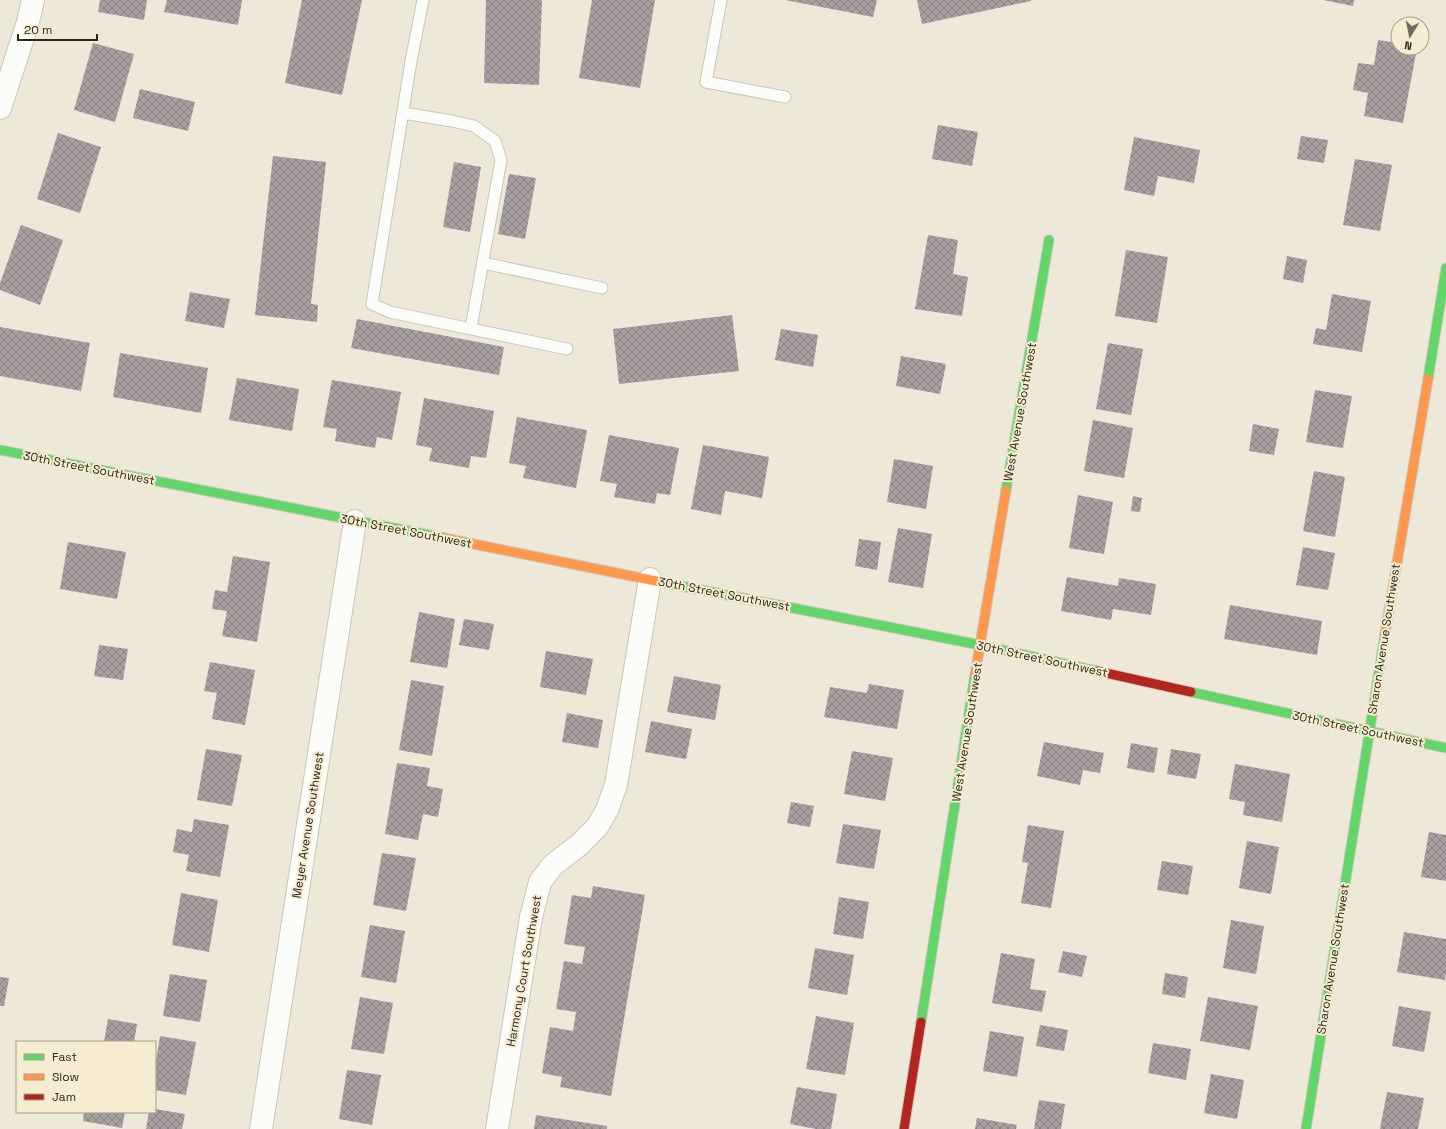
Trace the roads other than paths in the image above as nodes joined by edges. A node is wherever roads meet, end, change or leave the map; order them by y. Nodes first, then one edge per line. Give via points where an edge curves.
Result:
1 (33, 0) edge
2 (424, 0) edge
3 (720, 0) edge
4 (785, 96) dead end
5 (0, 108) edge
6 (403, 113) junction
7 (1049, 240) dead end
8 (482, 263) junction
9 (1446, 268) edge
10 (602, 288) dead end
11 (471, 328) junction
12 (567, 349) dead end
13 (0, 450) edge
14 (356, 521) junction
15 (650, 580) junction
16 (980, 645) junction
17 (1369, 732) junction
18 (1446, 748) edge
19 (260, 1129) edge
20 (497, 1129) edge
21 (904, 1129) edge
22 (1306, 1129) edge

1 - 5 street
2 - 6 lane
3 - 4 lane via 706,82
6 - 8 lane via 474,126 495,141 501,160
6 - 11 lane via 372,304 390,312
7 - 16 street, West Avenue Southwest
8 - 10 lane
8 - 11 lane
9 - 17 street, Sharon Avenue Southwest
11 - 12 lane
13 - 14 street, 30th Street Southwest
14 - 15 street, 30th Street Southwest
14 - 19 street, Meyer Avenue Southwest
15 - 16 street, 30th Street Southwest
15 - 20 street, Harmony Court Southwest via 616,785 597,827 553,865 540,882 531,917
16 - 17 street, 30th Street Southwest
16 - 21 street, West Avenue Southwest
17 - 18 street, 30th Street Southwest
17 - 22 street, Sharon Avenue Southwest

